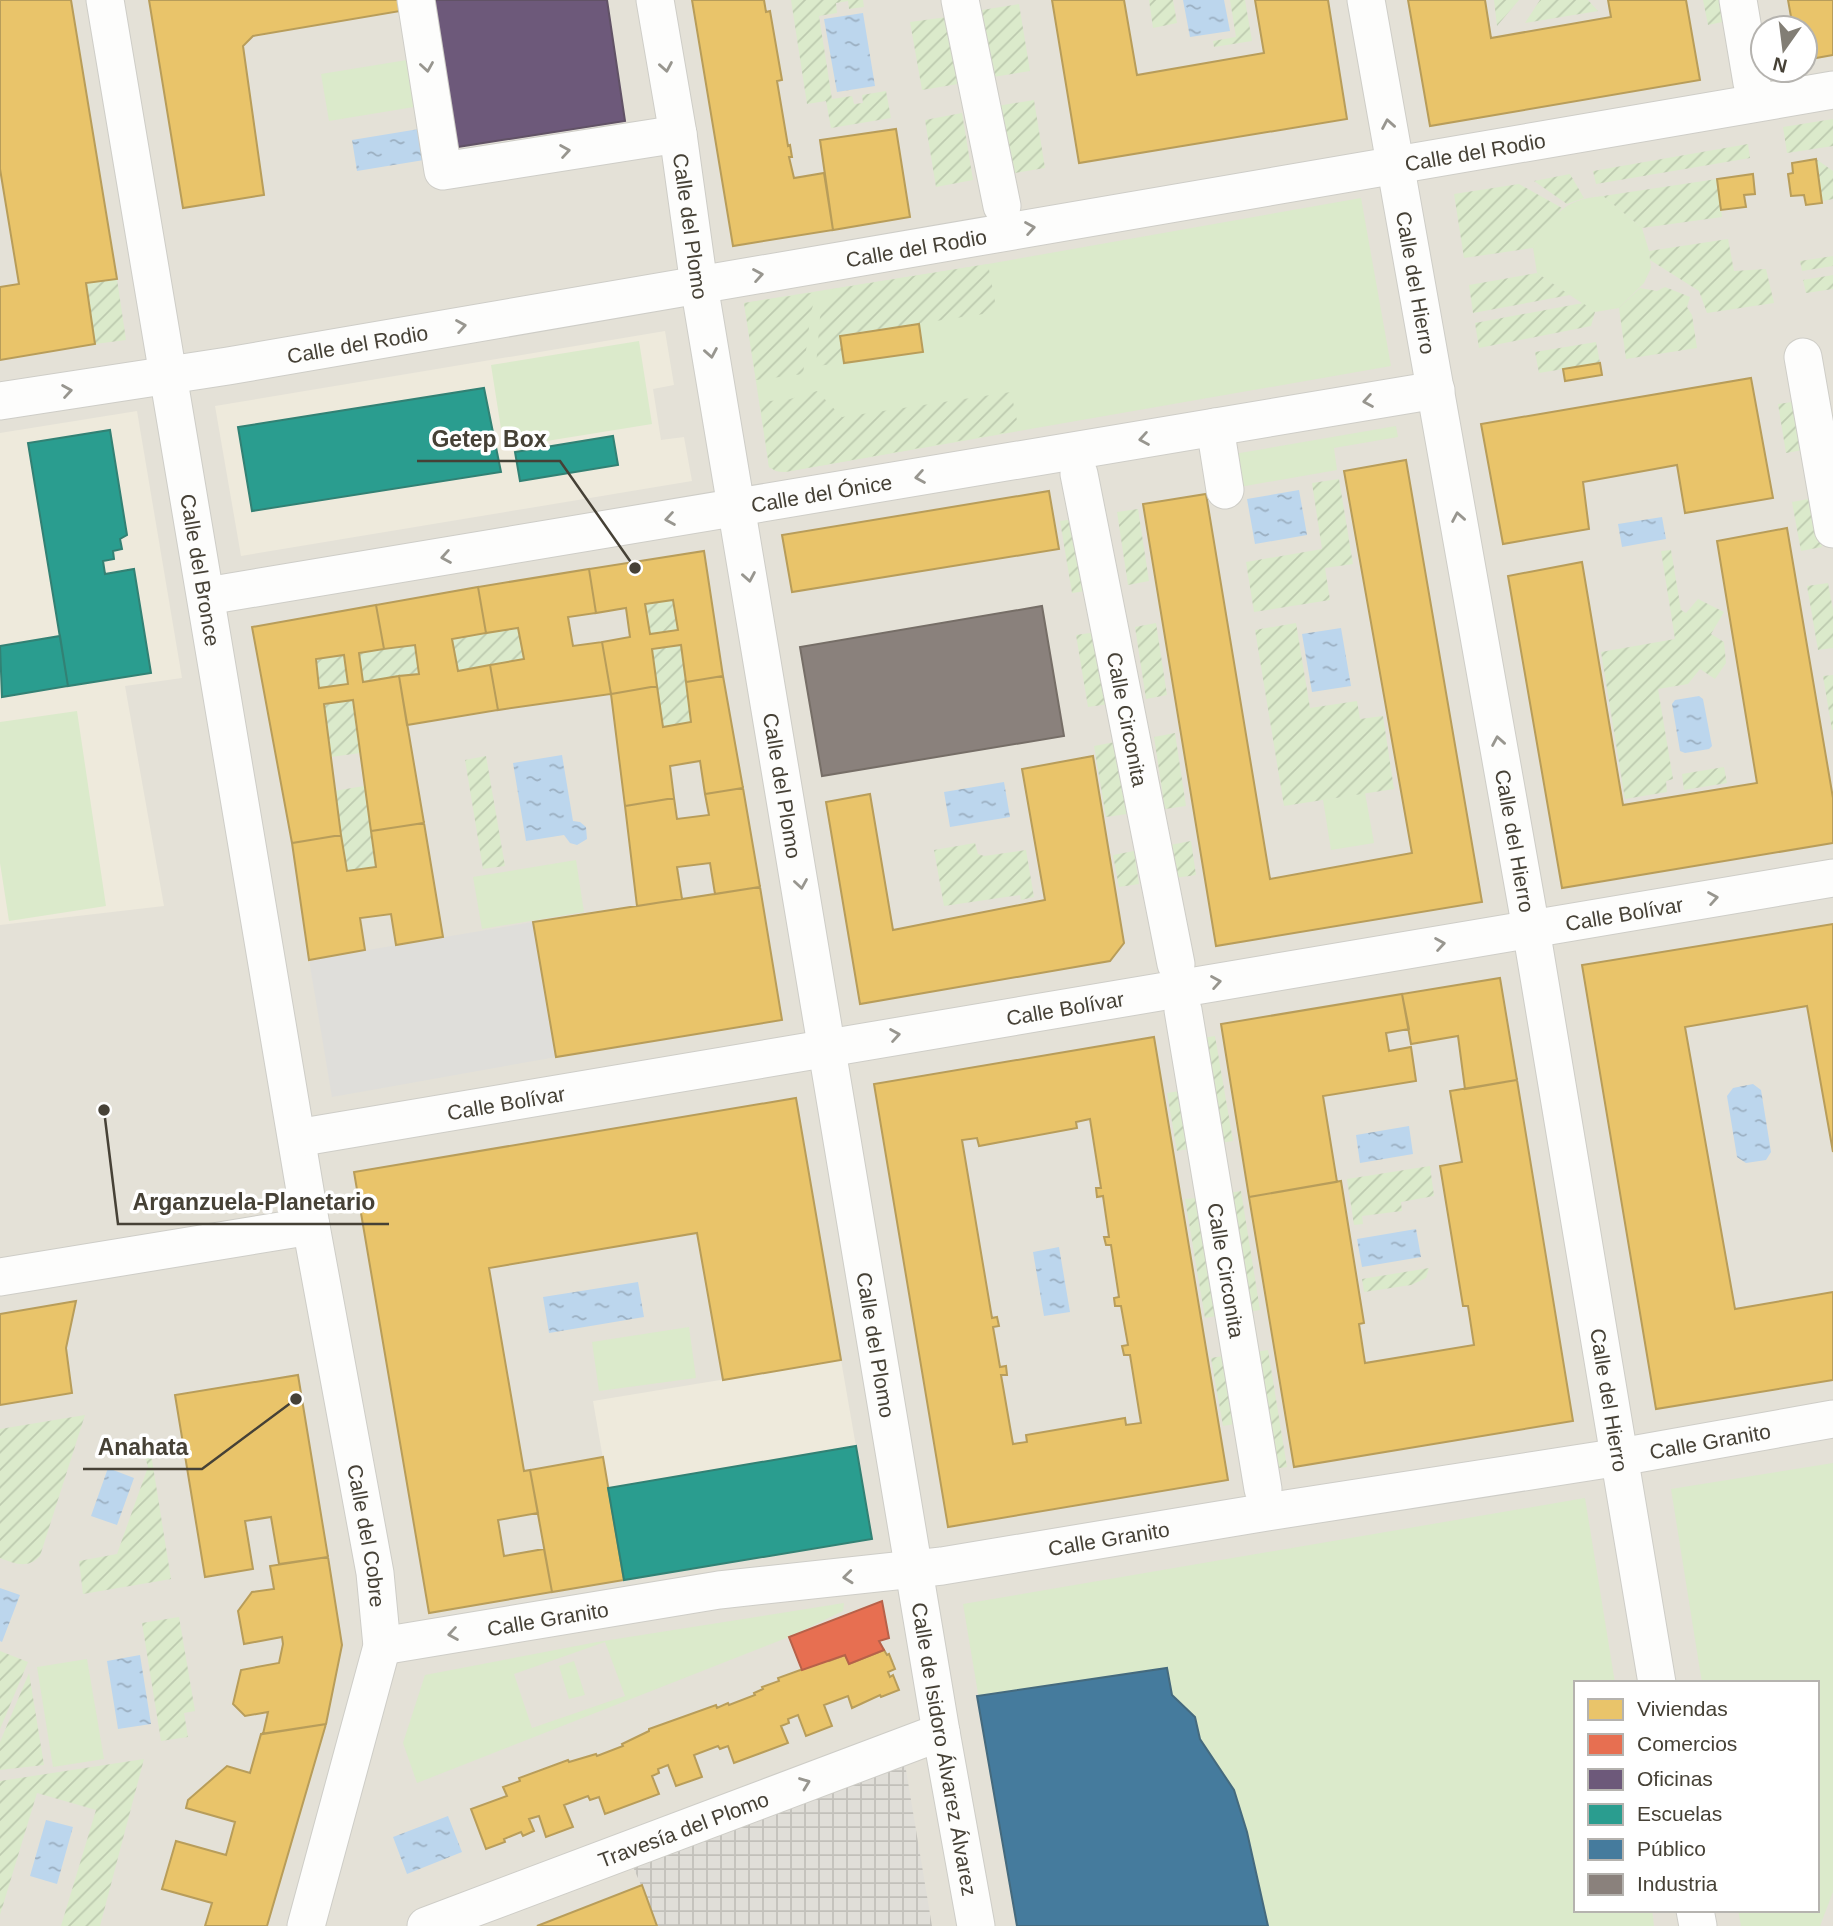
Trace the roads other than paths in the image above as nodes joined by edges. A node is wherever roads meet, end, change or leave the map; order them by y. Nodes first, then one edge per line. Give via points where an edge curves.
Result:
1 (105, 0) edge
2 (416, 0) edge
3 (655, 0) edge
4 (960, 0) edge
5 (1366, 0) edge
6 (1738, 0) edge
7 (1749, 65) edge
8 (1833, 90) edge
9 (678, 134) junction
10 (1395, 165) junction
11 (1002, 206) dead end
12 (699, 285) junction
13 (1803, 357) dead end
14 (169, 376) junction
15 (1436, 390) junction
16 (0, 401) edge
17 (1215, 427) junction
18 (1079, 474) dead end
19 (1226, 490) dead end
20 (737, 508) junction
21 (1833, 529) edge
22 (207, 596) junction
23 (1833, 878) edge
24 (1531, 929) junction
25 (1176, 964) dead end
26 (1183, 1010) dead end
27 (828, 1047) junction
28 (297, 1138) junction
29 (311, 1226) junction
30 (0, 1277) edge
31 (1833, 1419) edge
32 (1620, 1457) junction
33 (1263, 1489) dead end
34 (915, 1570) junction
35 (382, 1646) junction
36 (1657, 1681) edge
37 (941, 1732) junction
38 (306, 1926) edge
39 (426, 1926) edge
40 (976, 1926) edge

1 - 14 street, Calle del Bronce
2 -> 9 street via 443,171
3 -> 9 street, Calle del Plomo
4 - 11 street
10 -> 5 street, Calle del Hierro
6 - 7 street
8 - 10 street, Calle del Rodio
9 - 12 street, Calle del Plomo
12 -> 10 street, Calle del Rodio
10 - 15 street, Calle del Hierro
14 -> 12 street, Calle del Rodio
12 -> 20 street, Calle del Plomo
13 - 21 street
16 -> 14 street, Calle del Rodio
14 - 22 street, Calle del Bronce
15 -> 17 street, Calle del Ónice
24 -> 15 street, Calle del Hierro
17 - 19 street
17 -> 20 street, Calle del Ónice
18 - 25 street, Calle Circonita
20 -> 22 street, Calle del Ónice
20 -> 27 street, Calle del Plomo
22 - 28 street, Calle del Bronce
24 -> 23 street, Calle Bolívar
27 -> 24 street, Calle Bolívar
24 - 32 street, Calle del Hierro
26 - 33 street, Calle Circonita
27 - 28 street, Calle Bolívar
27 - 34 street, Calle del Plomo
28 - 29 street, Calle del Cobre
29 - 30 street
29 - 35 street, Calle del Cobre via 374,1573
31 - 32 street, Calle Granito
32 - 34 street, Calle Granito
32 - 36 street, Calle del Hierro
34 -> 35 street, Calle Granito via 719,1590
34 - 37 street, Calle de Isidoro Álvarez Álvarez
35 - 38 street, Calle del Cobre
39 -> 37 street, Travesía del Plomo
37 - 40 street, Calle de Isidoro Álvarez Álvarez

